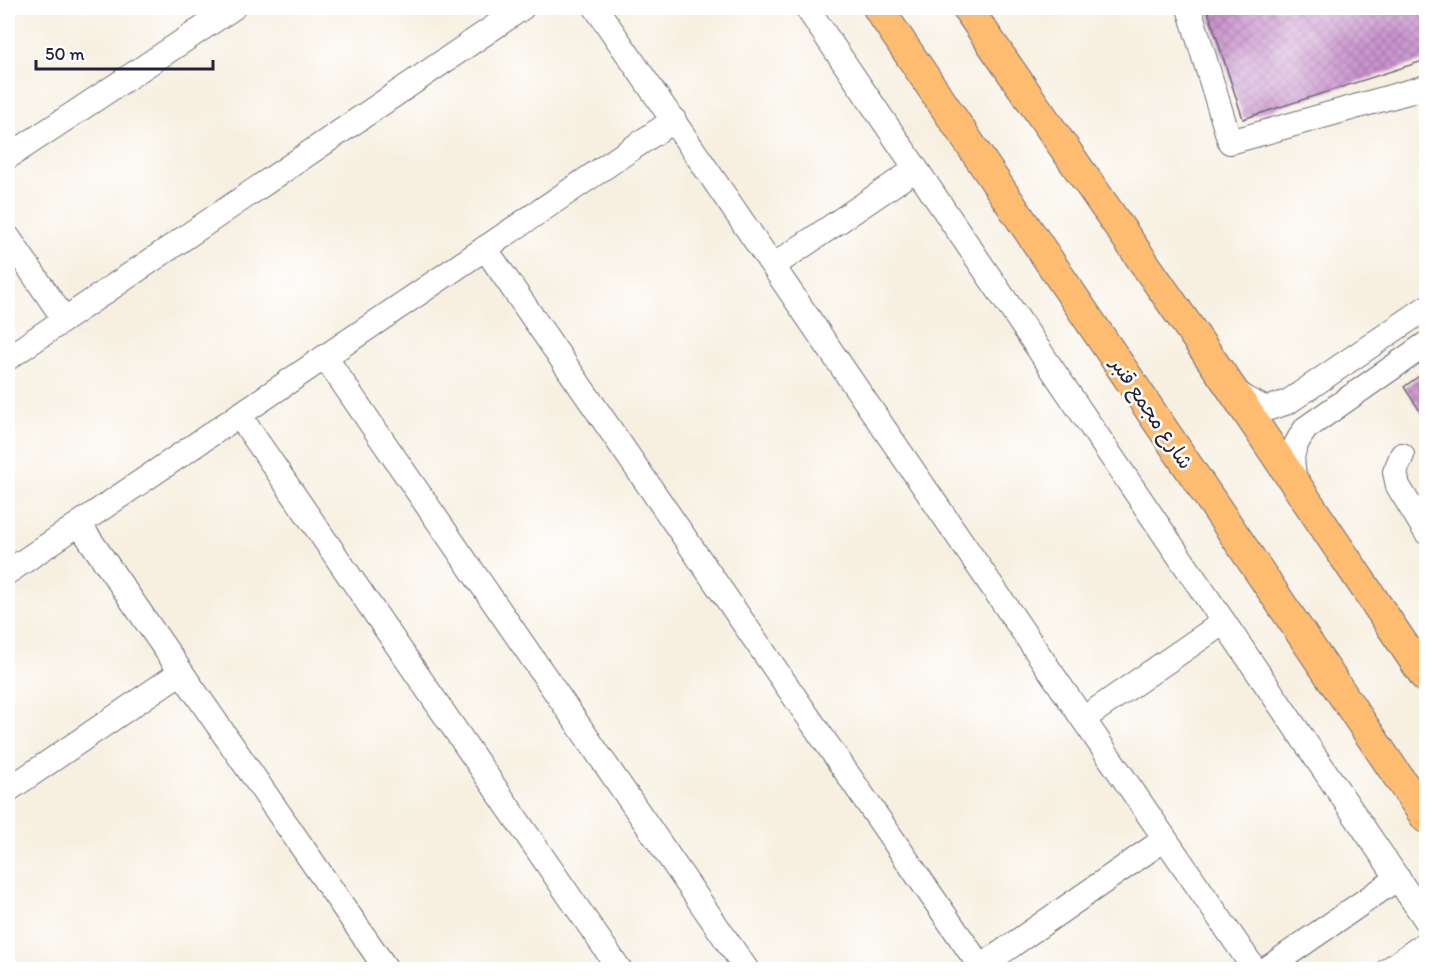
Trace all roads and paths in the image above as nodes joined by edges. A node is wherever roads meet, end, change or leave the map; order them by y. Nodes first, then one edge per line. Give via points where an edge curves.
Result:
1 (233, 8) edge
2 (522, 8) edge
3 (596, 8) edge
4 (807, 8) edge
5 (878, 8) edge
6 (967, 8) edge
7 (1189, 8) edge
8 (1426, 87) edge
9 (674, 120) junction
10 (8, 157) edge
11 (916, 169) junction
12 (8, 237) edge
13 (485, 248) junction
14 (773, 266) junction
15 (1426, 308) edge
16 (64, 319) junction
17 (1426, 344) edge
18 (325, 357) junction
19 (8, 358) edge
20 (1229, 385) junction
21 (239, 415) junction
22 (1402, 455) dead end
23 (1297, 486) junction
24 (79, 524) junction
25 (1426, 532) edge
26 (8, 572) edge
27 (1224, 622) junction
28 (181, 672) junction
29 (1426, 678) edge
30 (1083, 719) junction
31 (8, 790) edge
32 (1426, 818) edge
33 (1166, 839) junction
34 (1398, 878) junction
35 (1426, 920) edge
36 (1426, 943) edge
37 (978, 968) edge
38 (387, 969) edge
39 (620, 969) edge
40 (747, 969) edge
41 (1255, 969) edge
42 (1265, 969) edge
43 (1388, 969) edge

1 - 10 street
2 - 16 street
3 - 9 street
4 - 11 street
5 - 32 main road, شارع مجمع قنبر
6 - 20 main road
7 - 8 street via 1230,142
9 - 13 street
9 - 14 street
11 - 14 street
11 - 27 street
12 - 16 street
13 - 18 street
13 - 37 street
14 - 30 street
15 - 20 street via 1288,402 1266,410
16 - 19 street
17 - 23 street via 1306,428 1294,445 1292,464
18 - 21 street
18 - 40 street
20 - 23 main road
21 - 24 street
21 - 39 street
22 - 25 street via 1395,472 1398,486
23 - 29 main road
24 - 26 street
24 - 28 street
27 - 30 street
27 - 34 street
28 - 31 street
28 - 38 street
30 - 33 street
33 - 37 street
33 - 41 street
34 - 35 street
34 - 42 street
36 - 43 street

